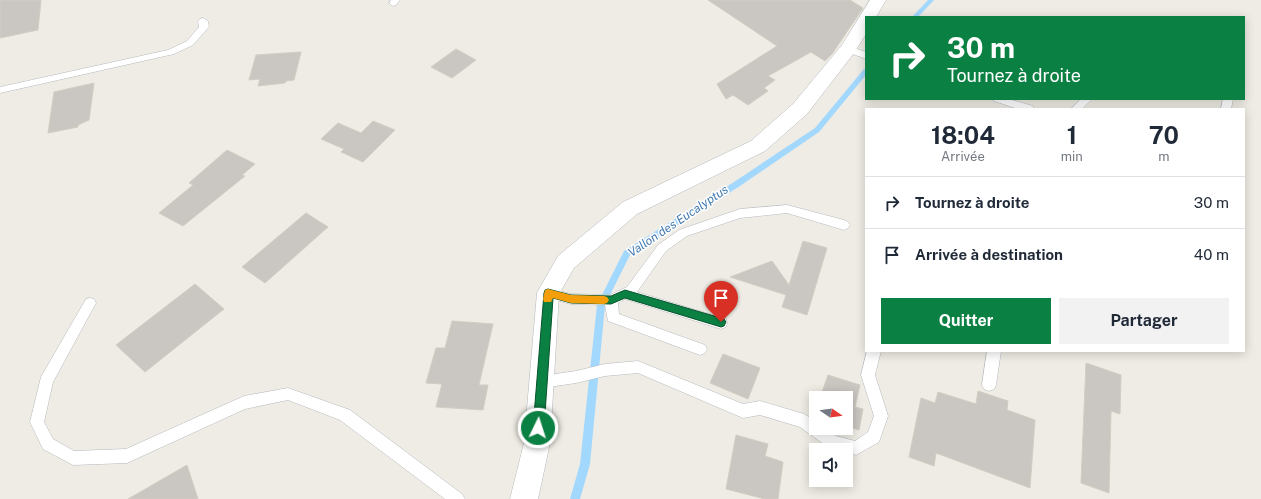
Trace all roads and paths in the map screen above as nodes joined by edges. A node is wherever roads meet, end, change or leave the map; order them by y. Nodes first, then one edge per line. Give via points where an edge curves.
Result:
1 (878, 0) edge
2 (869, 16) edge
3 (203, 21) dead end
4 (865, 24) edge
5 (857, 52) edge
6 (0, 90) edge
7 (1003, 100) edge
8 (1086, 100) edge
9 (1028, 105) edge
10 (1077, 108) edge
11 (844, 225) dead end
12 (548, 293) junction
13 (625, 294) junction
14 (611, 300) junction
15 (90, 303) dead end
16 (721, 322) dead end
17 (700, 349) dead end
18 (874, 352) edge
19 (994, 352) edge
20 (542, 382) junction
21 (989, 385) dead end
22 (457, 499) edge
23 (524, 499) edge

1 - 2 street
3 - 6 lane via 204,27 190,43 170,52
4 - 5 street
5 - 12 street via 800,110 758,146 630,208 566,262
7 - 9 lane
8 - 10 lane
11 - 13 lane via 787,209 740,214 683,233 662,248 631,291
12 - 14 lane via 571,299
12 - 20 street
13 - 14 lane
13 - 16 lane
14 - 17 lane via 613,317
15 - 22 lane via 46,381 37,422 48,444 72,458 128,456 244,403 288,394 345,415
18 - 20 lane via 868,375 881,416 874,437 856,448 833,442 804,420 760,408 742,411 638,367 605,370
19 - 21 lane
20 - 23 street via 537,443

